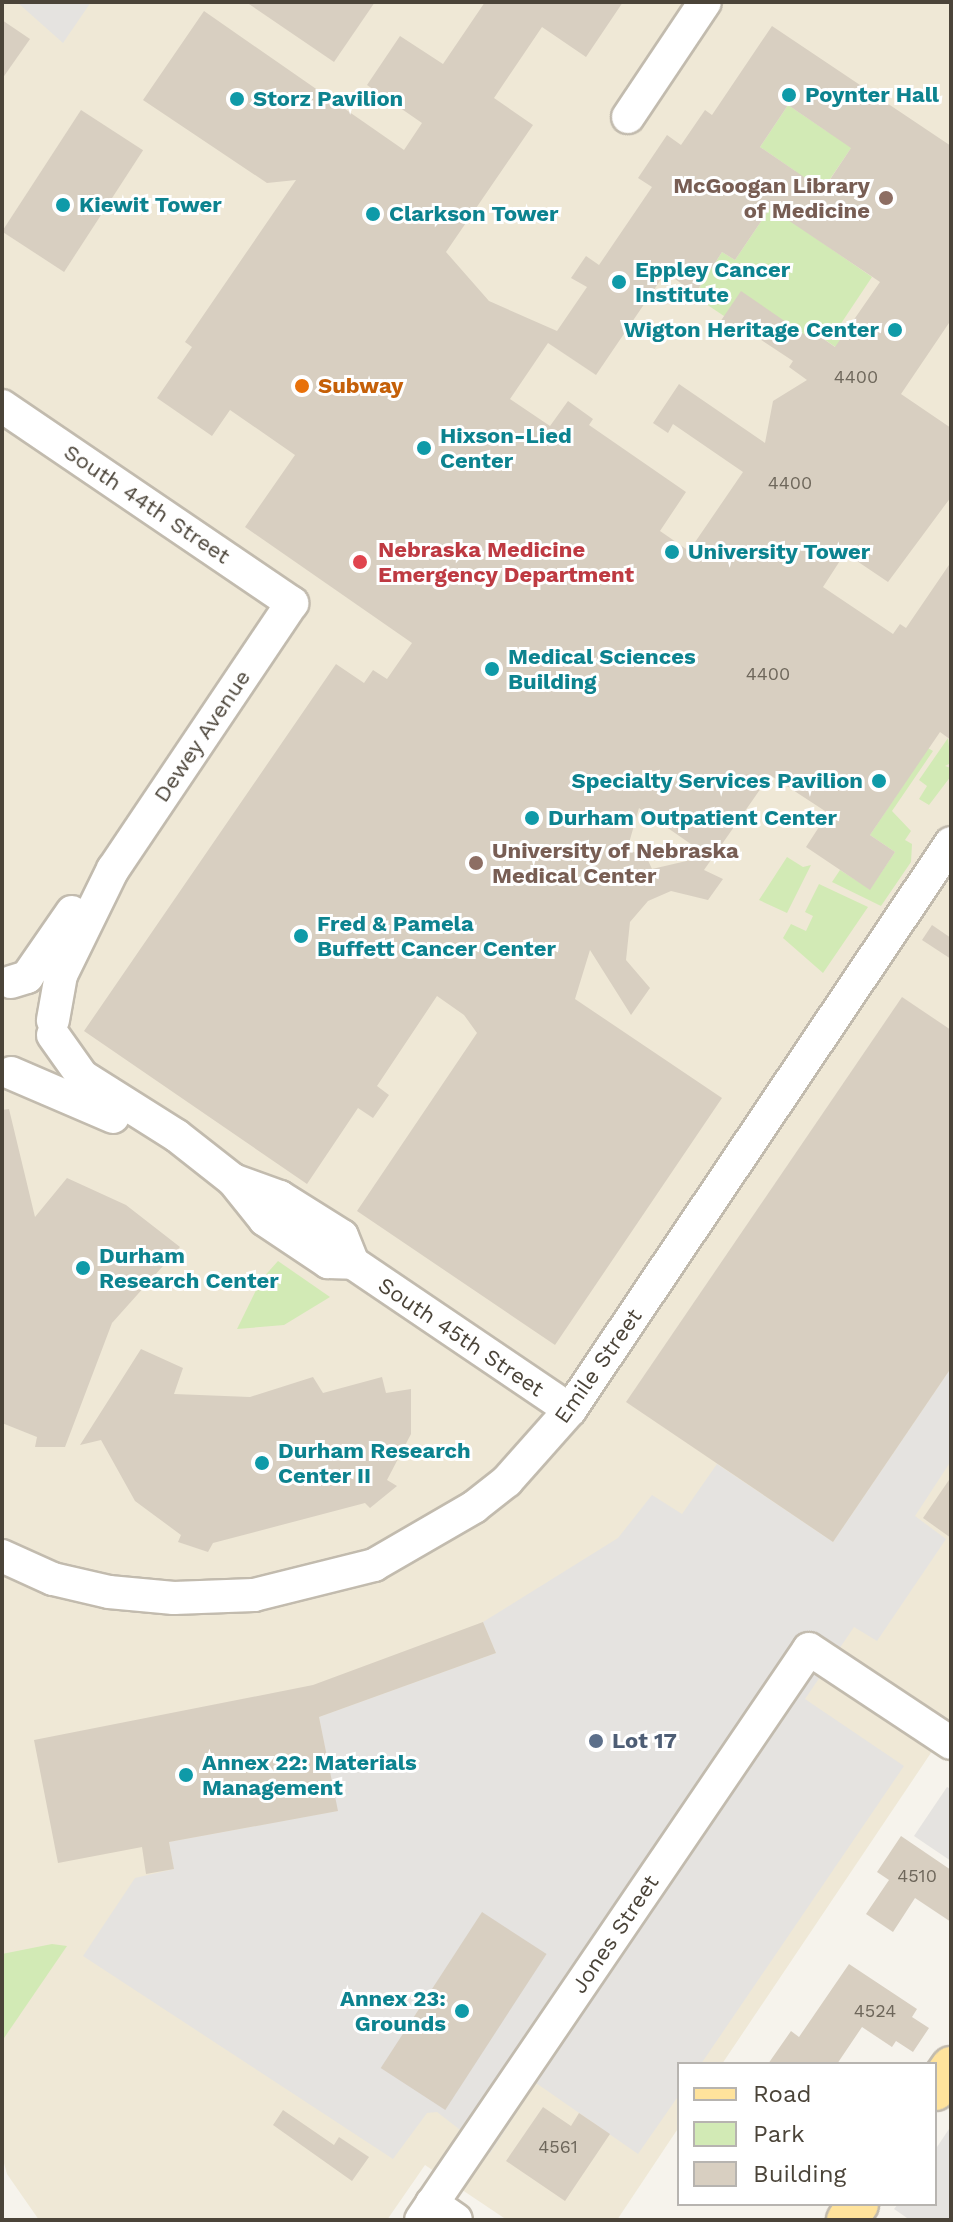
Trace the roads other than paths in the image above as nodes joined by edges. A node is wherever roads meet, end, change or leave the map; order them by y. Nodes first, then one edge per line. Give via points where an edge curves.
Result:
1 (705, 2) edge
2 (628, 117) dead end
3 (2, 406) edge
4 (292, 603) joint
5 (951, 843) edge
6 (113, 869) junction
7 (6, 982) edge
8 (53, 1028) junction
9 (6, 1073) edge
10 (177, 1136) junction
11 (570, 1410) junction
12 (2, 1556) edge
13 (2, 1574) edge
14 (53, 1579) junction
15 (951, 1743) edge
16 (951, 2067) edge
17 (937, 2087) edge
18 (436, 2214) edge

1 - 2 street
3 - 4 street, South 44th Street
4 - 6 street, Dewey Avenue
5 - 11 street, Emile Street
6 - 7 street, Dewey Avenue via 88,891 27,977
6 - 8 street, Dewey Avenue via 61,975
7 - 8 street, South 45th Street via 38,994
8 - 9 street, South 45th Street via 38,1062
8 - 10 street, South 45th Street via 82,1076
9 - 10 street, South 45th Street via 131,1127
10 - 11 street, South 45th Street via 233,1180 265,1220 328,1262 353,1263
11 - 14 street, Emile Street via 507,1481 474,1507 408,1548 340,1577 212,1598 138,1596
12 - 14 street, Emile Street
13 - 14 street, Emile Street
15 - 18 street, Jones Street via 809,1649
16 - 17 main road

